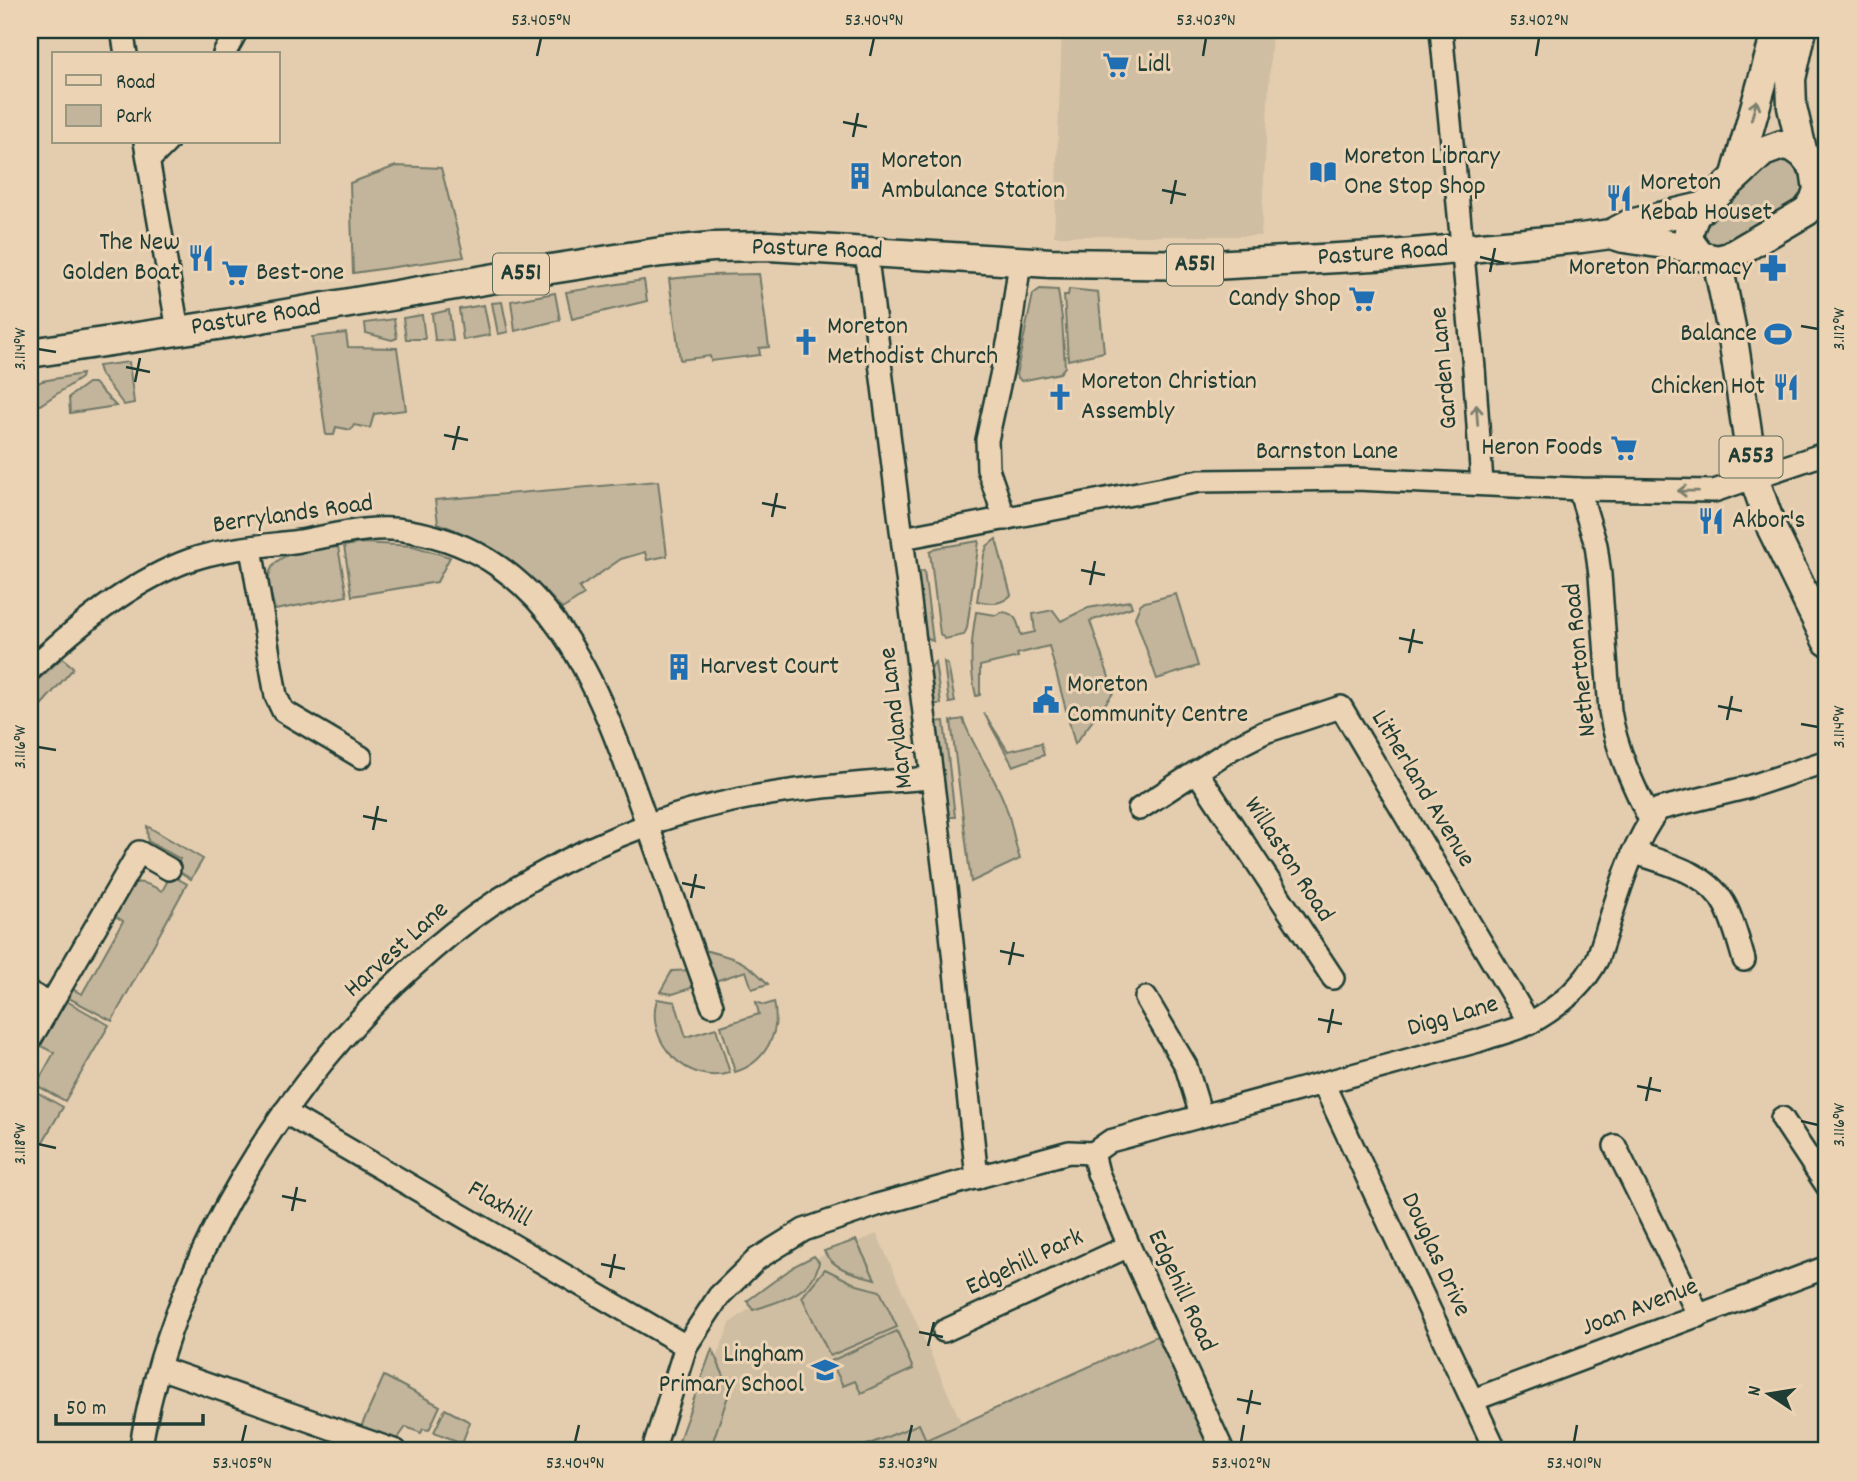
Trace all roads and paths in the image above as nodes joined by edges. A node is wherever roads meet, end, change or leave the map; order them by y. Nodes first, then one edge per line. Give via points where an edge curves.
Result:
1 (121, 30) edge
2 (250, 30) edge
3 (1440, 30) edge
4 (1777, 30) edge
5 (1802, 30) edge
6 (230, 43) edge
7 (126, 52) edge
8 (147, 151) edge
9 (1815, 167) edge
10 (1736, 176) junction
11 (1702, 208) junction
12 (1827, 218) edge
13 (1793, 219) junction
14 (1611, 234) junction
15 (1462, 248) junction
16 (866, 251) junction
17 (1705, 254) junction
18 (1020, 262) junction
19 (178, 331) junction
20 (30, 353) edge
21 (1827, 453) edge
22 (1754, 478) junction
23 (1482, 483) junction
24 (1579, 489) junction
25 (1004, 519) junction
26 (904, 538) junction
27 (251, 548) junction
28 (1827, 641) edge
29 (30, 670) edge
30 (361, 757) dead end
31 (1827, 761) edge
32 (1197, 772) junction
33 (932, 778) junction
34 (1139, 809) dead end
35 (1650, 820) junction
36 (647, 825) junction
37 (1633, 852) junction
38 (169, 869) dead end
39 (1744, 960) dead end
40 (1333, 978) dead end
41 (30, 993) edge
42 (1146, 998) dead end
43 (50, 1004) junction
44 (712, 1006) dead end
45 (1529, 1023) junction
46 (30, 1040) edge
47 (1323, 1083) junction
48 (284, 1112) junction
49 (1201, 1115) junction
50 (1782, 1118) dead end
51 (1615, 1146) dead end
52 (1093, 1153) junction
53 (977, 1178) junction
54 (1827, 1186) edge
55 (1129, 1246) junction
56 (1827, 1267) edge
57 (1699, 1316) junction
58 (944, 1331) dead end
59 (686, 1346) junction
60 (160, 1368) junction
61 (1473, 1400) junction
62 (140, 1451) edge
63 (396, 1451) edge
64 (653, 1451) edge
65 (1223, 1451) edge
66 (1496, 1451) edge

1 - 7 street
2 - 6 street
3 - 15 street, Garden Lane
10 -> 4 main road
5 - 9 main road via 1791,79 1792,107
8 - 19 street
9 - 10 main road via 1793,147 1773,146
9 - 13 main road via 1818,190 1814,201
10 - 11 main road
11 - 14 main road, Pasture Road / A551 via 1630,224
11 - 17 main road via 1689,230 1689,241
12 - 13 main road
13 - 17 main road via 1728,257
14 - 15 main road, Pasture Road / A551
14 - 17 main road, Pasture Road / A551
15 - 18 main road, Pasture Road / A551 via 1212,265
23 -> 15 street, Garden Lane
16 - 18 main road, Pasture Road / A551
16 - 19 main road, Pasture Road / A551 via 769,246 661,252
16 - 26 street, Maryland Lane
17 - 22 main road, A553 via 1732,332
18 - 25 street via 987,440 988,469
19 - 20 main road, Pasture Road / A551
21 - 22 street, Barnston Lane
22 -> 24 street, Barnston Lane via 1714,491
22 - 28 main road, A553 via 1772,529
23 - 24 street, Barnston Lane
23 - 25 street, Barnston Lane via 1199,481
24 - 35 street, Netherton Road via 1596,545 1613,731
25 - 26 street, Barnston Lane
26 - 33 street, Maryland Lane
27 - 29 street, Berrylands Road via 192,560 135,587
27 - 30 street via 276,696 283,711
27 - 36 street, Berrylands Road via 379,528 408,530 459,546 500,568 550,613 578,657 612,727
31 - 35 street via 1749,787 1659,809
32 - 34 street, Litherland Avenue
32 - 40 street, Willaston Road
32 - 45 street, Litherland Avenue via 1262,733 1341,707
33 - 36 street, Harvest Lane via 764,793
33 - 53 street, Maryland Lane
35 - 37 street, Digg Lane
36 - 44 street, Berrylands Road
36 - 48 street, Harvest Lane via 564,861 491,904 432,949 377,1002
37 - 39 street via 1687,871 1710,885 1726,907
37 - 45 street, Digg Lane via 1590,973 1579,987
38 - 43 street via 139,852
41 - 43 street
42 - 49 street via 1186,1066
43 - 46 street
45 - 47 street, Digg Lane
47 - 49 street, Digg Lane
47 - 61 street, Douglas Drive
48 - 59 street, Flaxhill
48 - 60 street, Harvest Lane via 251,1163 198,1264
49 - 52 street, Digg Lane via 1110,1141
50 - 54 street
51 - 57 street
52 - 53 street, Digg Lane via 1069,1152
52 - 55 street, Edgehill Road
53 - 59 street, Digg Lane via 865,1209 780,1243 719,1296
55 - 58 street, Edgehill Park
55 - 65 street, Edgehill Road
56 - 57 street, Joan Avenue
57 - 61 street, Joan Avenue
59 - 64 street, Digg Lane
60 - 62 street, Harvest Lane
60 - 63 street
61 - 66 street, Douglas Drive

